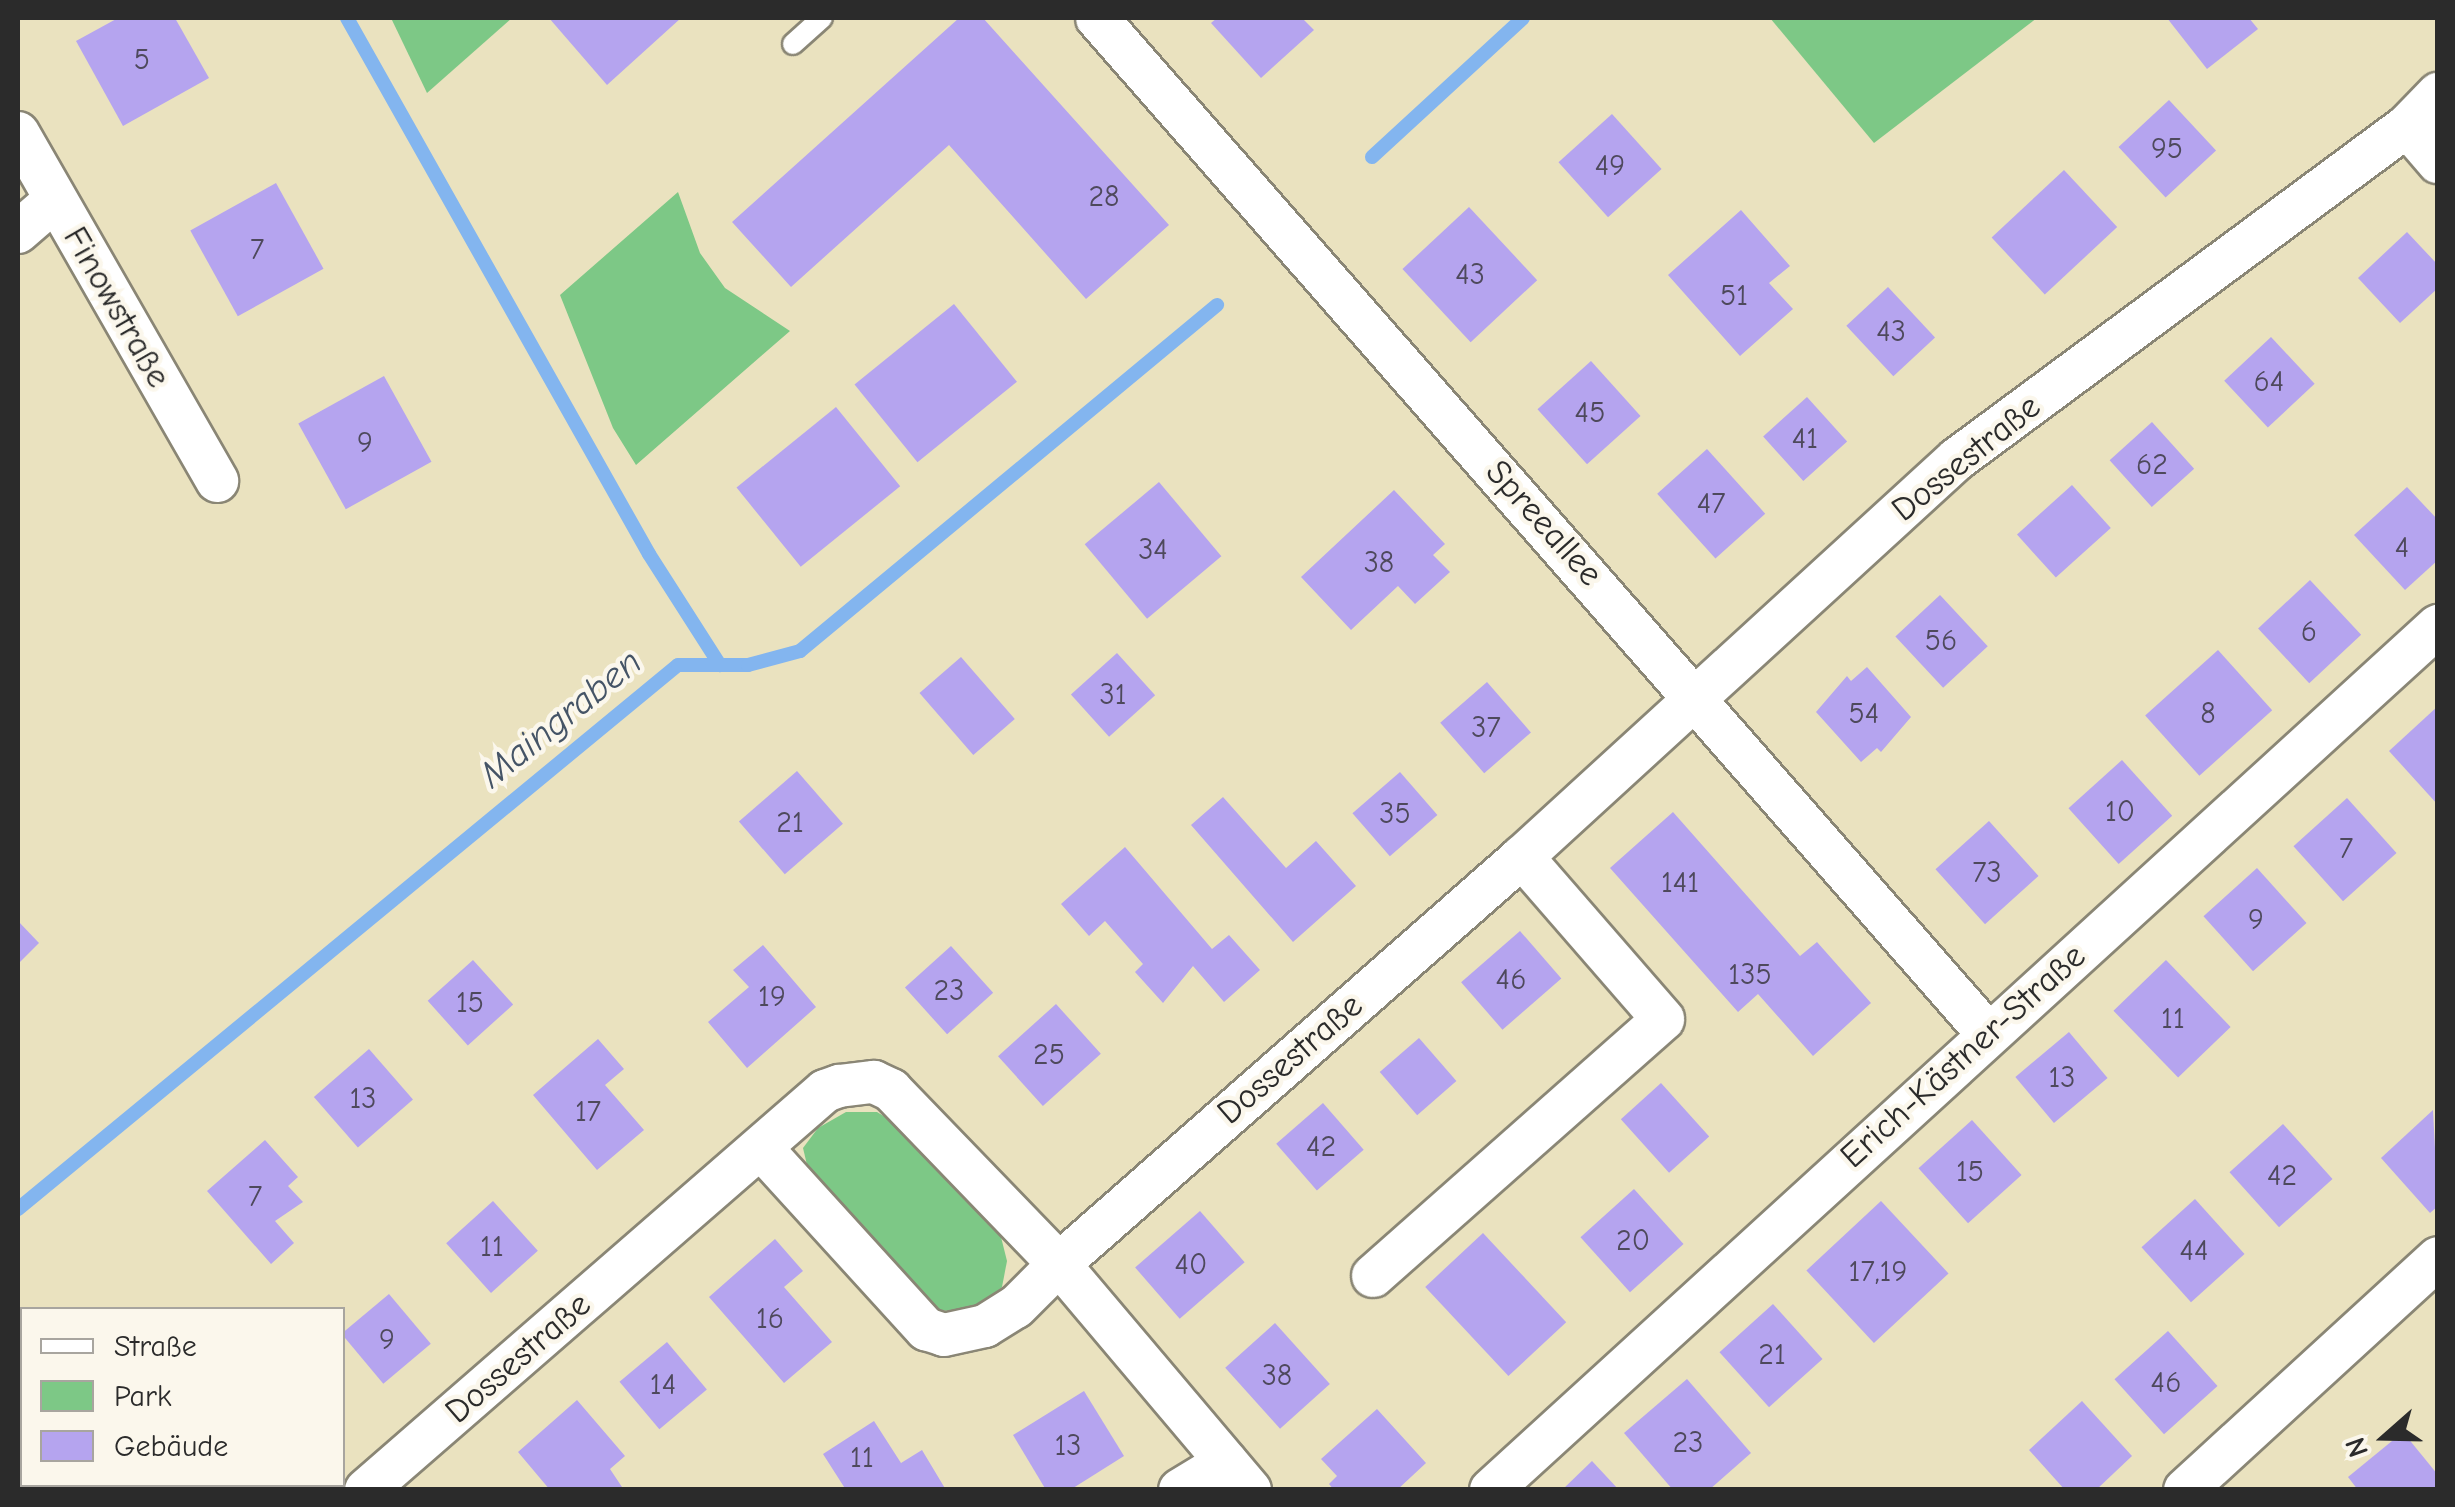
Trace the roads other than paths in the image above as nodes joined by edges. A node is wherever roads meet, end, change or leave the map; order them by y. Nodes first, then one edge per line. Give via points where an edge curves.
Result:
1 (822, 18) edge
2 (1097, 18) edge
3 (793, 44) dead end
4 (2438, 94) edge
5 (2406, 126) junction
6 (18, 133) edge
7 (2438, 162) edge
8 (55, 200) junction
9 (18, 232) edge
10 (217, 481) dead end
11 (2438, 626) edge
12 (1695, 693) junction
13 (1522, 857) junction
14 (1987, 1033) junction
15 (762, 1149) junction
16 (2438, 1258) edge
17 (1059, 1264) junction
18 (1373, 1276) dead end
19 (1238, 1476) edge
20 (366, 1490) edge
21 (1180, 1490) edge
22 (1491, 1490) edge
23 (2184, 1490) edge

1 - 3 lane
2 - 12 street, Spreeallee
4 - 5 street, Dossestraße
5 - 7 street
5 - 12 street, Dossestraße via 1956,460
6 - 8 street, Finowstraße
8 - 9 street
8 - 10 street, Finowstraße
11 - 14 street, Erich-Kästner-Straße
12 - 13 street, Dossestraße
12 - 14 street, Spreeallee
13 - 17 street, Dossestraße
13 - 18 street via 1663,1019
14 - 22 street, Erich-Kästner-Straße
15 - 17 street, Dossestraße via 825,1091 874,1082 909,1104
15 - 17 street, Dossestraße via 926,1329 944,1335 984,1326 1016,1307
15 - 20 street, Dossestraße
16 - 23 street
17 - 19 street
19 - 21 street

